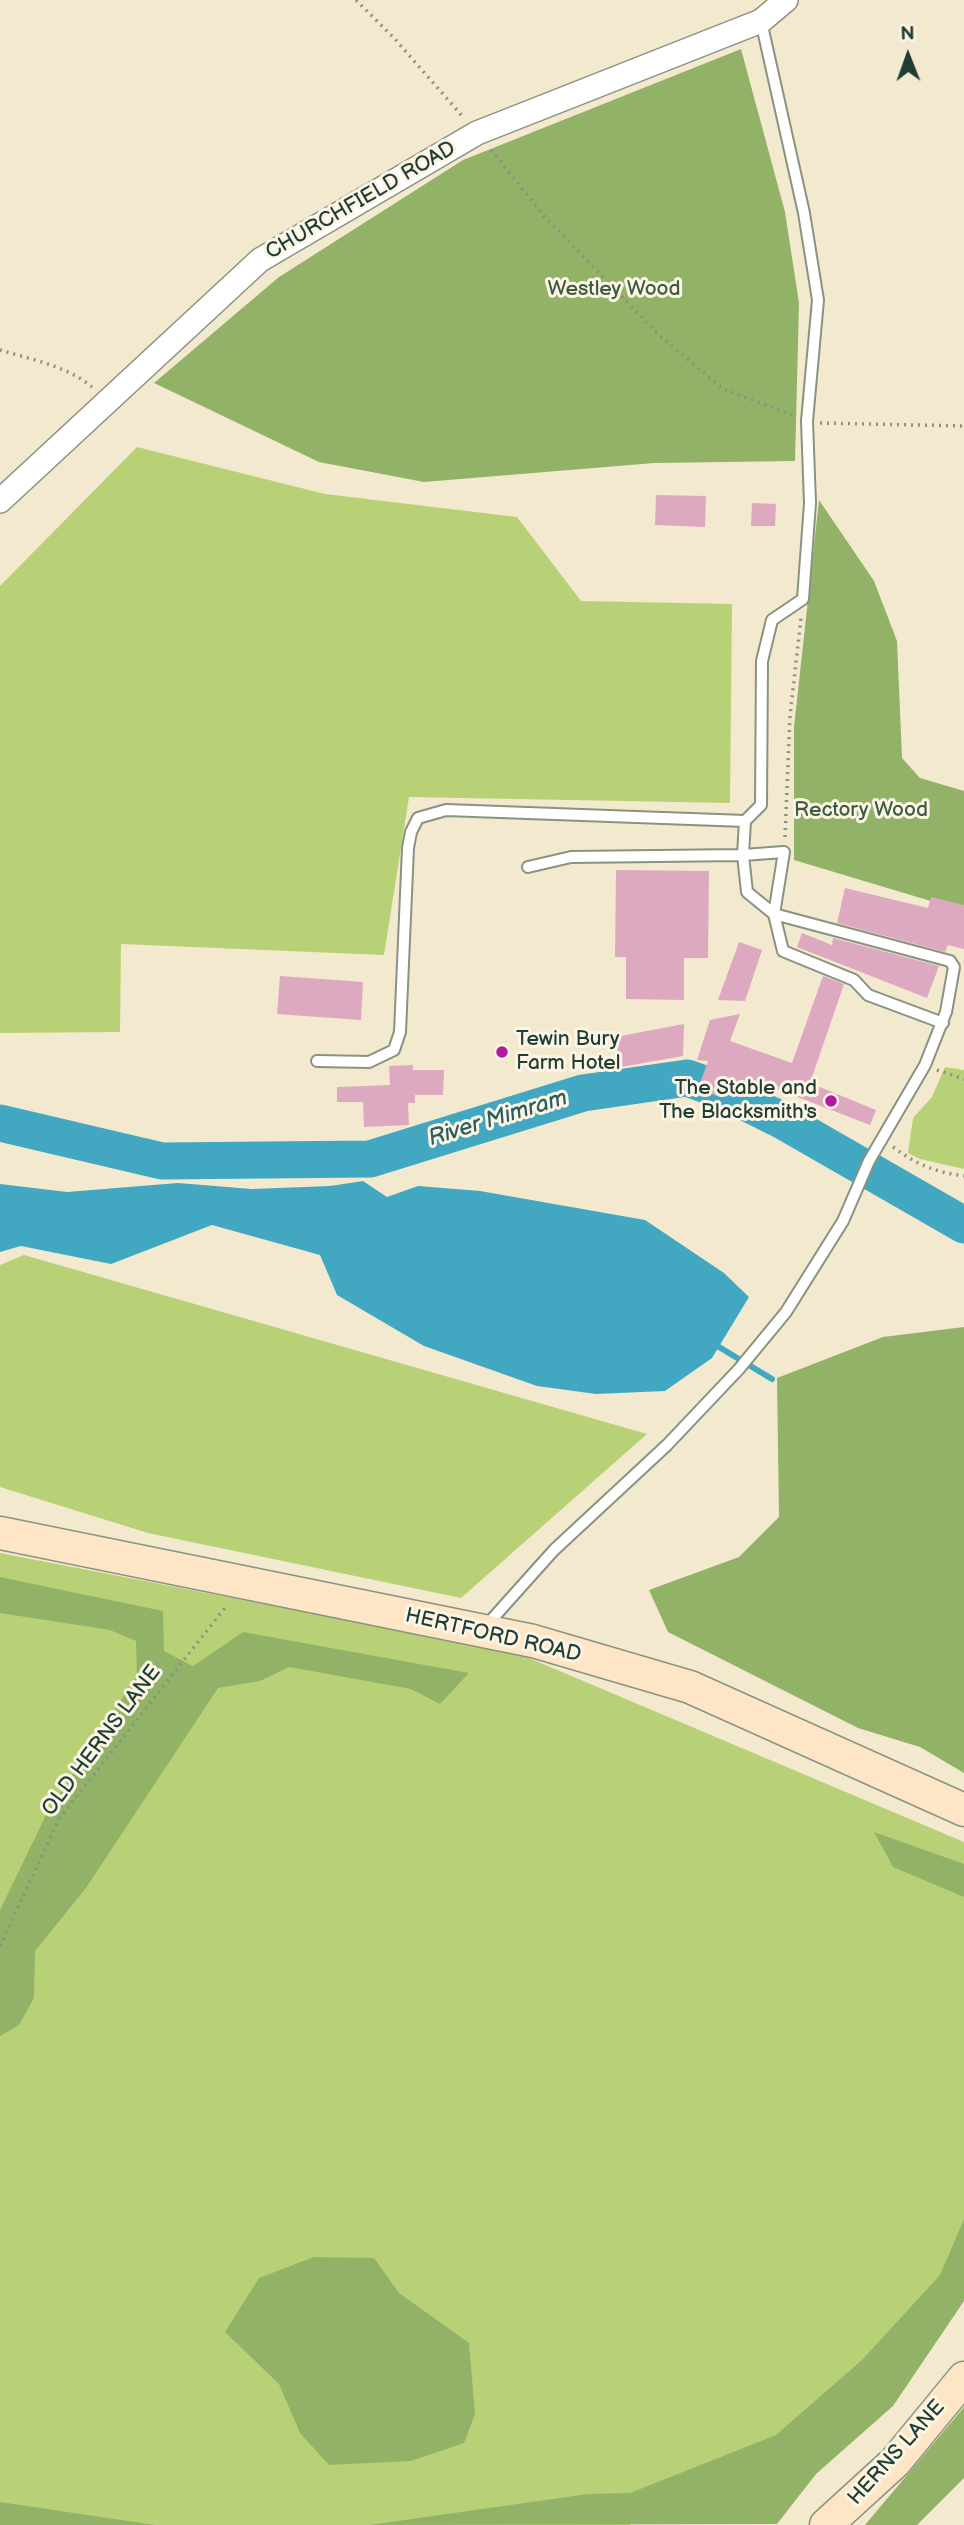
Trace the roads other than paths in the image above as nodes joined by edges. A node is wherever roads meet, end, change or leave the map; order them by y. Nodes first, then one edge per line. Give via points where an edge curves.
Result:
1 (786, 0) edge
2 (761, 21) junction
3 (0, 501) edge
4 (745, 821) junction
5 (743, 855) junction
6 (528, 867) dead end
7 (774, 914) junction
8 (943, 1023) junction
9 (317, 1062) dead end
10 (0, 1533) edge
11 (483, 1630) junction
12 (964, 1810) edge
13 (964, 2378) edge
14 (826, 2525) edge

1 - 2 street, CHURCHFIELD ROAD
2 - 3 street, CHURCHFIELD ROAD via 477,133 260,260
2 - 4 lane via 804,213 818,300 807,421 810,503 803,599 772,620 762,661 761,804
4 - 5 lane
4 - 9 lane via 446,810 418,818 408,849 400,1032 394,1051 369,1062
5 - 6 lane via 571,857
5 - 7 lane via 747,892
5 - 7 lane via 784,852
7 - 8 lane via 783,951 854,980 868,995
7 - 8 lane via 950,961 954,967
8 - 11 lane via 925,1065 869,1161 843,1221 786,1312 667,1445 554,1550
10 - 11 main road, HERTFORD ROAD
11 - 12 main road, HERTFORD ROAD via 690,1687
13 - 14 main road, HERNS LANE via 895,2462

